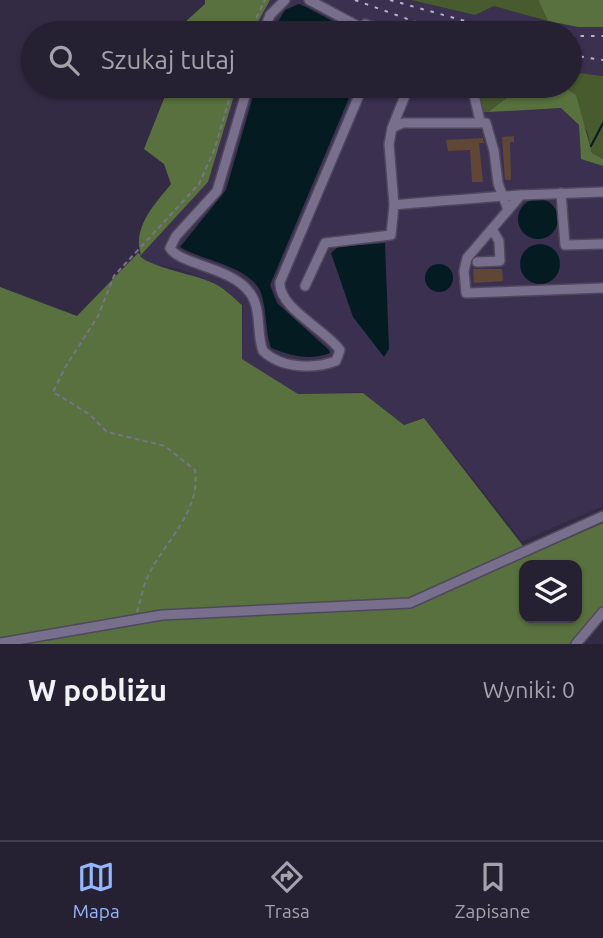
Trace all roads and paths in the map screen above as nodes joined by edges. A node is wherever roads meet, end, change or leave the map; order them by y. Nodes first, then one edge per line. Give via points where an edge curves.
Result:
1 (265, 0) edge
2 (285, 0) edge
3 (309, 0) edge
4 (255, 21) edge
5 (268, 21) edge
6 (349, 21) edge
7 (230, 98) edge
8 (244, 98) edge
9 (358, 98) edge
10 (404, 98) edge
11 (475, 98) edge
12 (480, 121) junction
13 (392, 128) junction
14 (603, 192) edge
15 (561, 193) junction
16 (521, 195) junction
17 (503, 197) junction
18 (394, 205) junction
19 (508, 210) junction
20 (492, 229) junction
21 (603, 244) edge
22 (477, 262) dead end
23 (305, 286) dead end
24 (603, 288) edge
25 (603, 516) edge
26 (146, 612) dead end
27 (603, 612) edge
28 (136, 617) junction
29 (0, 643) edge
30 (576, 644) edge

1 - 4 path
2 - 5 street
3 - 6 street
7 - 28 path via 199,184 114,276 98,316 53,392 107,432 165,446 195,470 198,489 147,576
8 - 9 street via 217,191 170,248 181,258 218,269 246,289 255,304 264,351 274,359 308,367 336,361 340,350 287,302 280,282
10 - 13 street
11 - 12 street
12 - 13 street via 402,123
12 - 17 street via 490,128
13 - 18 street
14 - 15 street
15 - 16 street
15 - 21 street via 565,245
16 - 17 street
16 - 19 street
17 - 18 street
17 - 19 street
18 - 23 street via 391,235 324,243
19 - 20 street
20 - 22 street via 498,237 499,261
20 - 24 street via 465,262 466,293
25 - 28 street via 410,603
26 - 28 path
27 - 30 street
28 - 29 street

